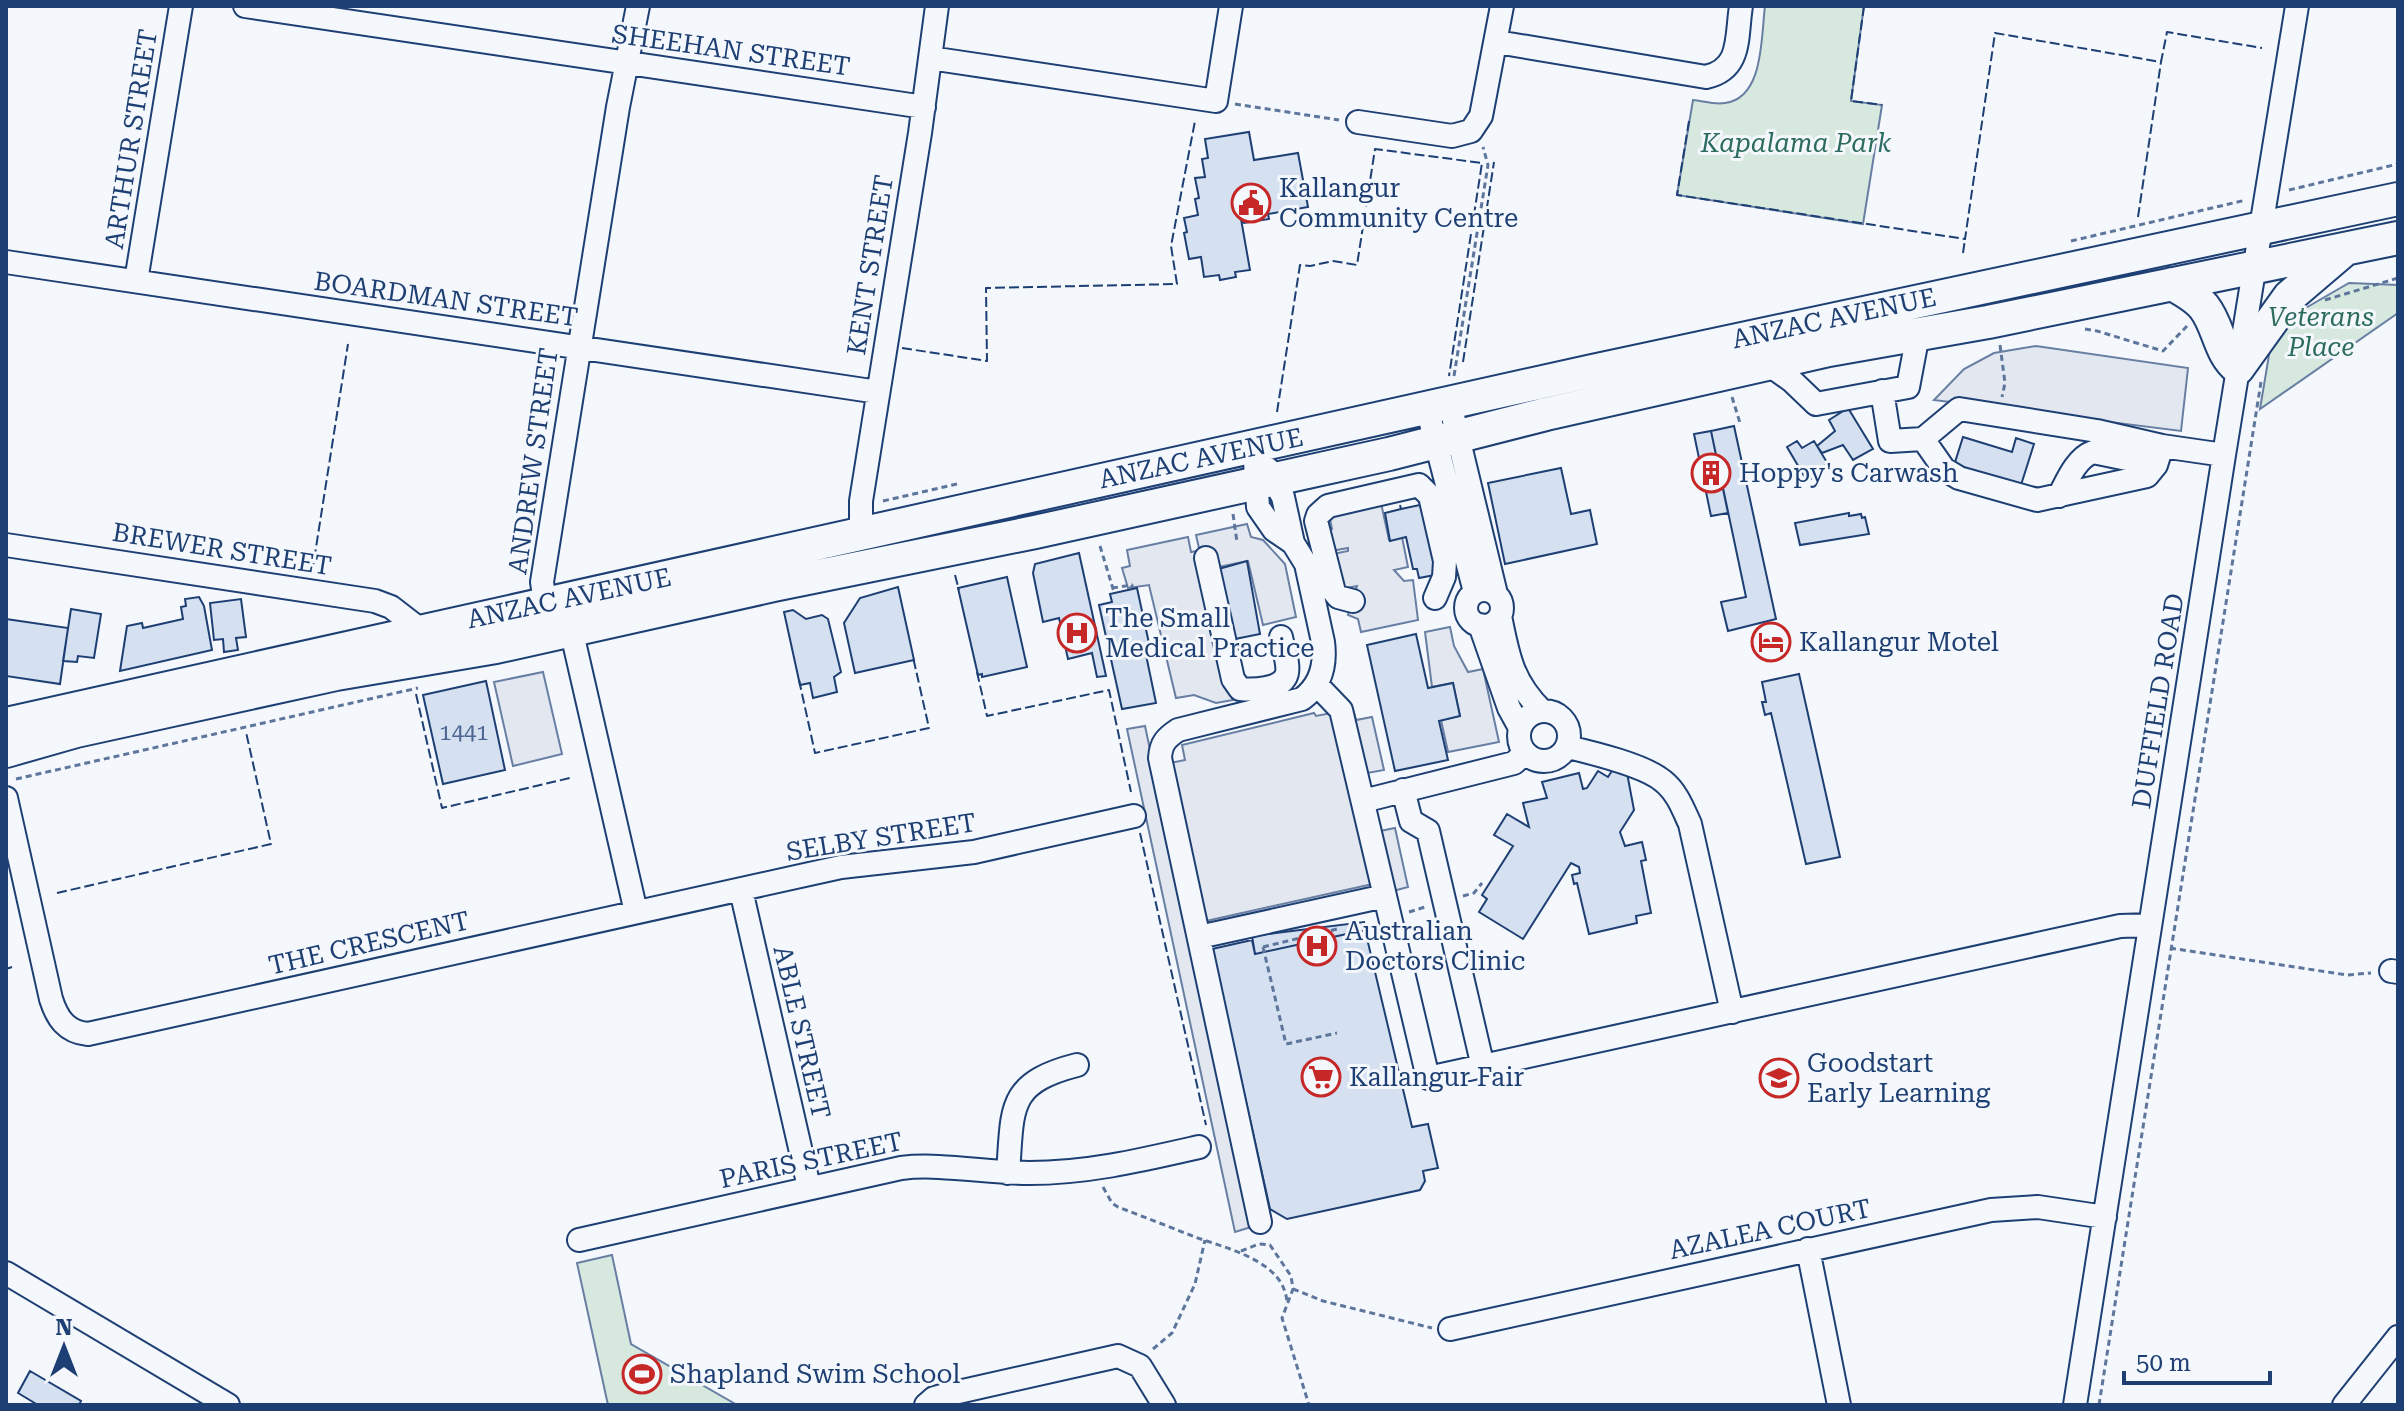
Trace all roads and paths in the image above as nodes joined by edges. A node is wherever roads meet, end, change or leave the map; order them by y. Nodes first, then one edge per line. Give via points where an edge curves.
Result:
1 (181, 6) edge
2 (245, 6) edge
3 (638, 6) edge
4 (937, 6) edge
5 (1231, 6) edge
6 (1502, 6) edge
7 (1741, 6) edge
8 (2297, 6) edge
9 (350, 14) edge
10 (1497, 42) junction
11 (930, 58) junction
12 (627, 63) junction
13 (1216, 101) junction
14 (924, 107) junction
15 (1358, 122) joint
16 (1471, 131) junction
17 (2398, 199) edge
18 (2262, 228) junction
19 (2398, 238) edge
20 (2345, 249) junction
21 (6, 262) edge
22 (2255, 266) junction
23 (136, 281) junction
24 (2172, 284) junction
25 (1918, 334) junction
26 (577, 347) junction
27 (1768, 364) junction
28 (2250, 372) junction
29 (1882, 391) junction
30 (878, 392) junction
31 (1731, 393) dead end
32 (1443, 397) junction
33 (1740, 423) dead end
34 (1923, 439) junction
35 (1448, 440) junction
36 (1254, 446) junction
37 (2159, 455) junction
38 (2224, 455) junction
39 (1265, 481) junction
40 (2059, 496) junction
41 (1233, 507) dead end
42 (861, 534) junction
43 (1099, 542) dead end
44 (1237, 542) dead end
45 (6, 545) edge
46 (1206, 558) dead end
47 (1132, 588) dead end
48 (1435, 598) dead end
49 (1353, 601) dead end
50 (546, 603) junction
51 (1488, 607) junction
52 (422, 631) junction
53 (569, 632) junction
54 (1281, 637) dead end
55 (1317, 685) junction
56 (418, 688) dead end
57 (1542, 711) junction
58 (6, 724) edge
59 (1520, 728) junction
60 (1568, 747) junction
61 (1525, 753) junction
62 (10, 776) edge
63 (1403, 790) junction
64 (1363, 801) junction
65 (1134, 816) dead end
66 (741, 890) junction
67 (1385, 896) junction
68 (636, 912) junction
69 (2150, 925) junction
70 (1199, 937) junction
71 (2170, 948) junction
72 (1264, 952) dead end
73 (2394, 971) edge
74 (1732, 1012) junction
75 (1337, 1033) dead end
76 (1077, 1065) dead end
77 (1483, 1067) junction
78 (1199, 1147) dead end
79 (1095, 1169) junction
80 (1008, 1173) junction
81 (809, 1187) junction
82 (2105, 1217) junction
83 (1260, 1222) dead end
84 (579, 1240) dead end
85 (1205, 1240) junction
86 (1808, 1249) junction
87 (1240, 1252) junction
88 (6, 1273) edge
89 (1293, 1289) junction
90 (1287, 1303) junction
91 (1450, 1329) joint
92 (2398, 1337) edge
93 (1134, 1361) junction
94 (228, 1405) edge
95 (926, 1405) edge
96 (1164, 1405) edge
97 (1309, 1405) edge
98 (1839, 1405) edge
99 (2075, 1405) edge
100 (2099, 1405) edge
101 (2344, 1405) edge

1 - 23 street, ARTHUR STREET
2 - 9 street, SHEEHAN STREET
3 - 12 street, ANDREW STREET
4 - 11 street, KENT STREET
5 - 13 street
6 - 10 street
7 - 10 street via 1732,64 1721,74 1706,77
8 - 18 street, DUFFIELD ROAD
9 - 12 street, SHEEHAN STREET
10 - 16 street via 1481,116
11 - 13 street
11 - 14 street, KENT STREET
12 - 14 street, SHEEHAN STREET
12 - 26 street, ANDREW STREET
13 - 15 path
14 - 30 street, KENT STREET
15 - 16 street via 1452,136
16 - 32 path via 1488,165
17 - 18 highway, ANZAC AVENUE
18 - 22 street, DUFFIELD ROAD
18 - 32 highway, ANZAC AVENUE
19 - 20 highway, ANZAC AVENUE
20 - 22 highway, ANZAC AVENUE
20 - 28 highway via 2289,297
21 - 23 street, BOARDMAN STREET
22 - 24 highway, ANZAC AVENUE
22 - 28 street, DUFFIELD ROAD
23 - 26 street, BOARDMAN STREET
24 - 25 highway, ANZAC AVENUE
24 - 28 highway via 2204,307 2227,359
25 - 27 highway, ANZAC AVENUE
25 - 29 street via 1908,387
26 - 30 street, BOARDMAN STREET
26 - 50 street, ANDREW STREET via 542,569
27 - 29 street via 1816,404
27 - 35 highway, ANZAC AVENUE
28 - 38 street, DUFFIELD ROAD
28 - 71 path
29 - 34 street via 1890,441
30 - 42 street, KENT STREET
31 - 33 path
32 - 35 street
32 - 36 highway, ANZAC AVENUE
34 - 37 street via 1959,409 2097,431
34 - 40 street via 1944,469 1959,478 2037,500
35 - 39 highway, ANZAC AVENUE
35 - 51 street
36 - 39 street
36 - 42 highway, ANZAC AVENUE
37 - 38 street
37 - 40 street via 2147,476
37 - 40 street via 2086,454
38 - 69 street, DUFFIELD ROAD
39 - 53 highway, ANZAC AVENUE
39 - 55 street via 1261,514 1293,543 1306,564 1324,653
41 - 44 path
42 - 50 highway, ANZAC AVENUE
43 - 47 path via 1113,590
45 - 52 street, BREWER STREET via 375,601
46 - 54 street via 1233,679 1240,689 1252,691 1286,680
48 - 49 street via 1445,561 1430,496 1419,485 1328,506 1318,515 1331,587 1338,597
50 - 52 highway, ANZAC AVENUE
50 - 53 street, ANDREW STREET
51 - 57 street via 1513,674
51 - 59 street via 1509,708
52 - 58 highway, ANZAC AVENUE
53 - 62 highway, ANZAC AVENUE via 336,674 76,731
53 - 68 street
55 - 64 street via 1341,710
55 - 70 street via 1290,703 1178,730 1161,747
56 - 62 path
57 - 59 street via 1528,716
57 - 60 street via 1565,721
59 - 61 street
60 - 61 street via 1552,761 1537,761
60 - 74 street via 1605,755 1663,780 1679,799 1690,824
61 - 63 street via 1514,763
62 - 68 street, THE CRESCENT via 51,999 65,1025 79,1033
63 - 64 street
63 - 77 street via 1411,821 1428,831
64 - 67 street
65 - 66 street, SELBY STREET via 974,852 865,863
66 - 68 street, SELBY STREET
66 - 81 street, ABLE STREET
67 - 70 street
67 - 77 street via 1428,1078
69 - 74 street via 2120,926
69 - 82 street, DUFFIELD ROAD
70 - 83 street
71 - 73 path via 2347,975
71 - 100 path
72 - 75 path via 1286,1044
74 - 77 street
76 - 80 street via 1041,1076 1021,1095 1012,1119
78 - 79 street, PARIS STREET
79 - 80 street, PARIS STREET
79 - 85 path via 1118,1207
80 - 81 street, PARIS STREET via 913,1166
81 - 84 street, PARIS STREET
82 - 86 street, AZALEA COURT via 2038,1207 1991,1210
82 - 99 street, DUFFIELD ROAD
85 - 87 path
85 - 93 path via 1195,1284 1172,1333
86 - 91 street, AZALEA COURT
86 - 98 street
87 - 89 path via 1270,1245 1291,1276
87 - 90 path via 1273,1273
88 - 94 street
89 - 90 path
89 - 91 path via 1422,1327
90 - 97 path via 1282,1318
92 - 101 street
93 - 95 street via 1111,1357 945,1395
93 - 96 street

